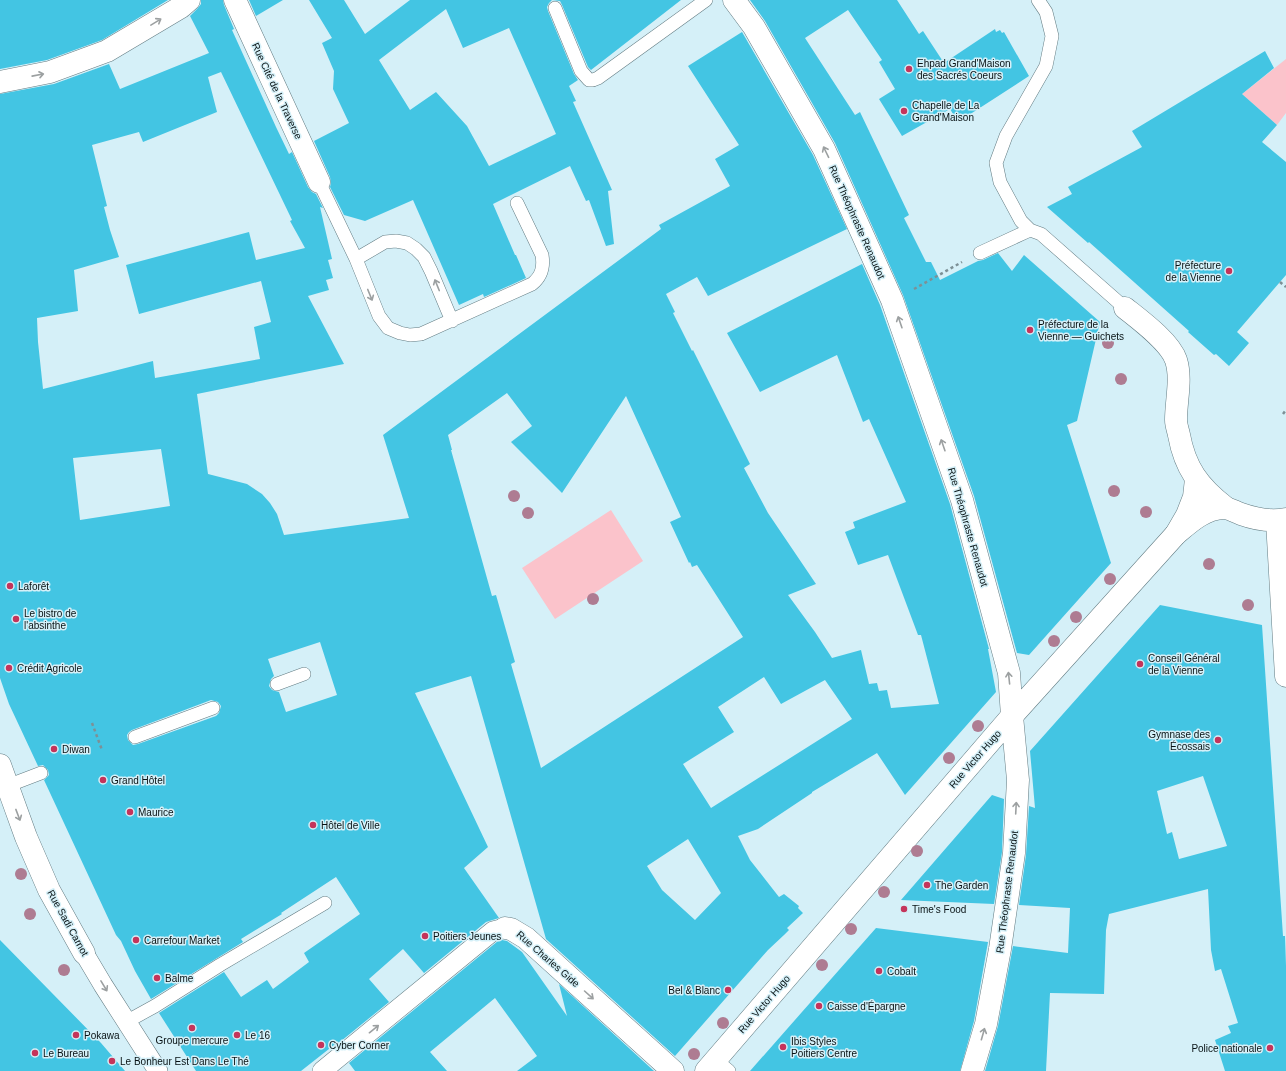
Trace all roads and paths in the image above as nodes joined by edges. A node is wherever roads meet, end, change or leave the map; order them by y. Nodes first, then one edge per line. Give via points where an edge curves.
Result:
1 (190, 0) edge
2 (235, 0) edge
3 (706, 0) edge
4 (734, 0) edge
5 (1038, 0) edge
6 (555, 8) dead end
7 (0, 82) edge
8 (319, 182) joint
9 (517, 203) dead end
10 (1030, 230) junction
11 (980, 253) dead end
12 (356, 259) junction
13 (968, 259) dead end
14 (1280, 282) dead end
15 (1286, 287) edge
16 (892, 300) junction
17 (1125, 308) joint
18 (452, 321) junction
19 (1286, 410) edge
20 (1283, 414) dead end
21 (1196, 479) junction
22 (1225, 508) junction
23 (1281, 520) edge
24 (1176, 534) junction
25 (304, 674) dead end
26 (1286, 676) edge
27 (277, 684) dead end
28 (213, 708) dead end
29 (1012, 716) junction
30 (92, 723) dead end
31 (135, 737) dead end
32 (102, 750) dead end
33 (0, 765) edge
34 (41, 773) dead end
35 (7, 786) junction
36 (325, 903) dead end
37 (505, 928) joint
38 (84, 953) joint
39 (126, 1022) junction
40 (717, 1067) edge
41 (325, 1070) edge
42 (158, 1071) edge
43 (673, 1071) edge
44 (972, 1071) edge

7 -> 1 street via 50,72 107,51
2 - 8 street, Rue Cité de la Traverse
3 - 6 lane via 593,80 589,80 581,71
16 -> 4 street, Rue Théophraste Renaudot via 824,149 754,27
5 - 10 lane via 1046,12 1052,36 1046,66 1006,136 996,162 1000,182 1021,221
8 - 12 lane
9 - 18 lane via 542,255 542,272 532,284
10 - 11 lane
10 - 17 lane via 1041,234
12 -> 18 lane via 379,316 388,328 410,335 421,334
18 -> 12 lane via 431,271 416,248 407,243 385,242
13 - 16 path
14 - 15 path
29 -> 16 street, Rue Théophraste Renaudot via 1009,673 962,500
17 - 21 street via 1156,334 1176,358 1179,375 1176,422 1187,464
19 - 20 path
21 - 22 street via 1209,495
21 - 24 street via 1194,497
22 - 23 street via 1259,519
22 - 24 street, Rue Victor Hugo via 1210,511 1193,520
23 - 26 street
24 - 29 street, Rue Victor Hugo
25 - 27 lane
28 - 31 lane
29 - 40 street, Rue Victor Hugo
44 -> 29 street, Rue Théophraste Renaudot via 986,1024 1014,853 1018,780
30 - 32 path
33 - 35 street, Rue Sadi Carnot
34 - 35 lane
35 -> 38 street, Rue Sadi Carnot via 49,890
36 - 39 lane
41 -> 37 street, Rue Charles Gide via 493,931
37 -> 43 street, Rue Charles Gide via 526,938
38 -> 39 street, Rue Sadi Carnot
39 - 42 street, Rue Sadi Carnot

